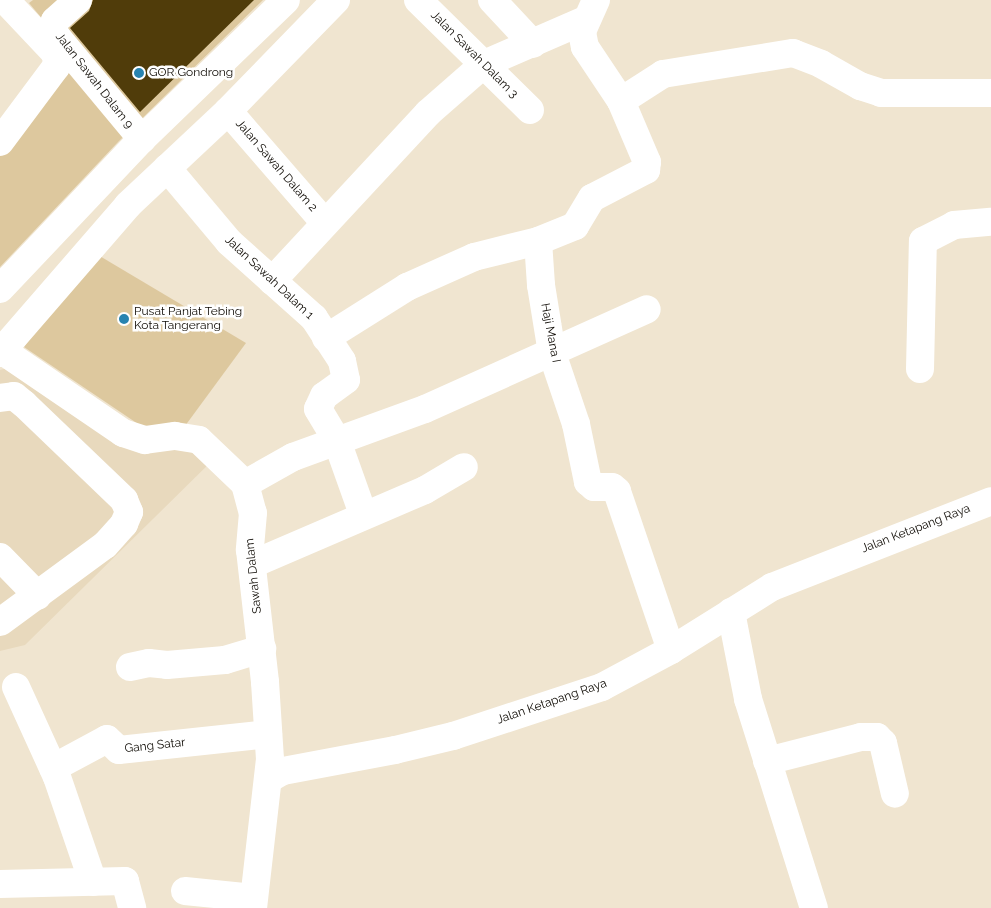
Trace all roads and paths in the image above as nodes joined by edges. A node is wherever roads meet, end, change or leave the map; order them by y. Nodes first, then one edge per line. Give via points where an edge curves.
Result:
1 (78, 0) edge
2 (286, 0) edge
3 (336, 0) edge
4 (418, 0) edge
5 (492, 0) edge
6 (13, 7) edge
7 (590, 10) edge
8 (533, 44) junction
9 (484, 64) junction
10 (991, 93) edge
11 (621, 100) junction
12 (530, 110) dead end
13 (228, 111) junction
14 (142, 139) junction
15 (0, 142) edge
16 (166, 168) junction
17 (324, 222) junction
18 (991, 222) edge
19 (538, 241) junction
20 (34, 251) junction
21 (64, 278) junction
22 (272, 281) junction
23 (0, 289) edge
24 (648, 309) dead end
25 (326, 338) junction
26 (1, 351) edge
27 (552, 353) junction
28 (920, 369) dead end
29 (0, 398) edge
30 (337, 441) junction
31 (464, 467) dead end
32 (245, 484) junction
33 (991, 501) edge
34 (363, 514) junction
35 (0, 557) edge
36 (253, 564) junction
37 (38, 596) junction
38 (731, 612) junction
39 (0, 622) edge
40 (262, 649) junction
41 (671, 650) junction
42 (130, 667) dead end
43 (16, 687) dead end
44 (268, 734) junction
45 (767, 761) junction
46 (53, 768) junction
47 (269, 779) junction
48 (895, 794) dead end
49 (93, 882) junction
50 (0, 884) edge
51 (185, 890) dead end
52 (253, 903) edge
53 (132, 908) edge
54 (814, 908) edge

1 - 14 street, Jalan Sawah Dalam 9 via 55,21 52,28
2 - 14 street
3 - 13 street
4 - 9 street, Jalan Sawah Dalam 3
5 - 8 street
6 - 15 street via 55,52 56,67
7 - 8 street
7 - 11 street via 582,32 585,47
8 - 9 street
9 - 12 street, Jalan Sawah Dalam 3
9 - 17 street via 428,113
10 - 11 street via 881,92 860,86 821,64 793,54 663,74
11 - 19 street via 647,162 646,170 592,198 575,226
13 - 16 street
13 - 17 street, Jalan Sawah Dalam 2
14 - 20 street
16 - 21 street via 128,205
16 - 22 street, Jalan Sawah Dalam 1 via 229,242
17 - 22 street
18 - 28 street via 954,225 923,241
19 - 25 street via 474,257 407,287
19 - 27 street, Haji Mana I
20 - 21 street
20 - 23 street
21 - 26 street
22 - 25 street, Jalan Sawah Dalam 1 via 314,318
24 - 27 street
25 - 30 street, Jalan Sawah Dalam 1 via 347,374 343,384 318,404
26 - 32 street via 123,433 145,440 175,436 199,440
27 - 30 street via 425,409
27 - 41 street, Haji Mana I via 576,424 588,482 594,487 616,491
29 - 37 street via 14,396 24,404 124,500 129,512 124,524 105,545
30 - 32 street via 293,457
30 - 34 street
31 - 34 street via 425,490
32 - 36 street, Sawah Dalam via 253,513 250,550
33 - 38 street, Jalan Ketapang Raya via 810,570 772,587
34 - 36 street
35 - 37 street
36 - 40 street, Sawah Dalam
37 - 39 street
38 - 41 street, Jalan Ketapang Raya
38 - 45 street via 748,699
40 - 42 street via 225,660 149,663
40 - 44 street, Sawah Dalam
41 - 47 street, Jalan Ketapang Raya via 602,687 535,710 395,750 283,770
43 - 46 street
44 - 46 street, Gang Satar via 118,750 107,739
44 - 47 street, Sawah Dalam
45 - 48 street via 861,737 876,737 883,743
45 - 54 street
46 - 49 street
47 - 52 street
49 - 50 street
49 - 53 street via 125,881
51 - 52 street

